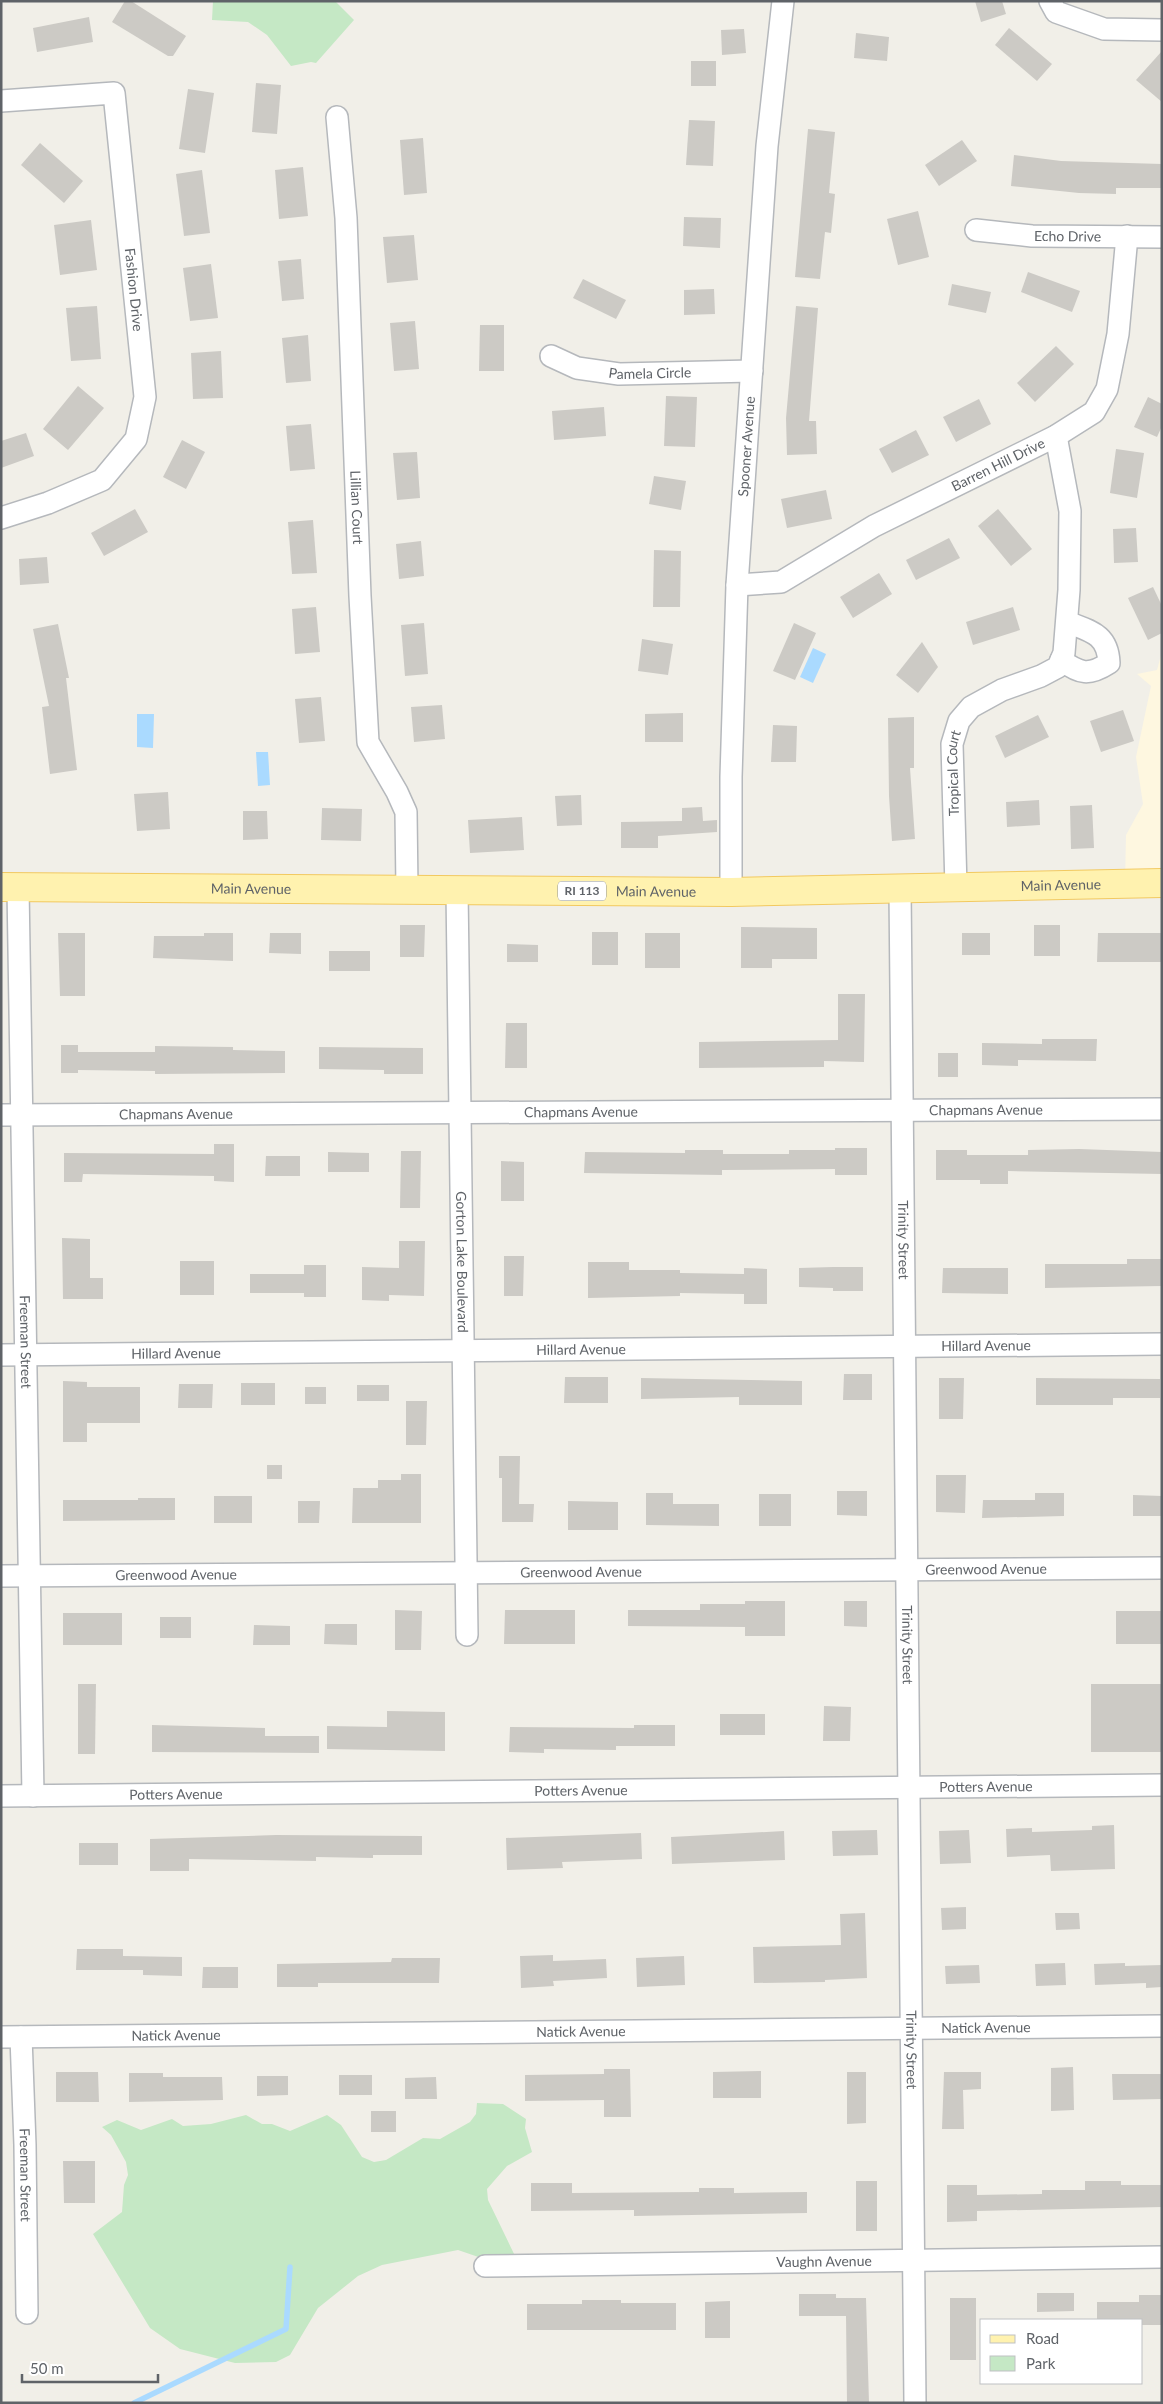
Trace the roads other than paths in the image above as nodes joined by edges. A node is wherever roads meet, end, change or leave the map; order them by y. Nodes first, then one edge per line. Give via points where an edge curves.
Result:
1 (783, 1) edge
2 (1050, 1) edge
3 (1162, 30) edge
4 (1, 101) edge
5 (336, 117) dead end
6 (976, 230) dead end
7 (1127, 236) junction
8 (1162, 236) edge
9 (551, 356) dead end
10 (752, 371) junction
11 (1056, 436) junction
12 (1, 518) edge
13 (738, 585) junction
14 (1066, 622) junction
15 (1061, 660) junction
16 (1162, 883) edge
17 (956, 887) junction
18 (10, 888) edge
19 (900, 888) junction
20 (407, 889) junction
21 (457, 890) junction
22 (731, 892) junction
23 (1162, 1109) edge
24 (902, 1110) junction
25 (460, 1113) junction
26 (12, 1115) edge
27 (1162, 1344) edge
28 (904, 1346) junction
29 (464, 1351) junction
30 (1, 1355) edge
31 (26, 1355) junction
32 (1162, 1568) edge
33 (907, 1570) junction
34 (467, 1573) junction
35 (1, 1576) edge
36 (29, 1576) junction
37 (467, 1636) dead end
38 (1162, 1785) edge
39 (909, 1787) junction
40 (1, 1796) edge
41 (33, 1796) junction
42 (1162, 2026) edge
43 (911, 2029) junction
44 (11, 2037) edge
45 (1162, 2257) edge
46 (913, 2260) junction
47 (485, 2266) dead end
48 (26, 2313) dead end
49 (915, 2403) edge

1 - 10 street, Spooner Avenue via 767,146
2 - 3 street via 1056,12 1104,29
4 - 12 street, Fashion Drive via 114,93 145,397 136,439 102,480 48,503
5 - 20 street, Lillian Court via 346,218 368,742 406,812
6 - 7 street, Echo Drive via 1032,236
7 - 8 street, Echo Drive
7 - 11 street, Barren Hill Drive via 1118,334 1107,389 1094,412
9 - 10 street, Pamela Circle via 577,368 620,374
10 - 13 street, Spooner Avenue
11 - 13 street, Barren Hill Drive via 874,526 781,582
11 - 14 street via 1070,511
13 - 22 street, Spooner Avenue via 731,777
14 - 15 street
14 - 15 street via 1099,636 1108,651 1109,663 1096,672 1076,671
15 - 17 street, Tropical Court via 1058,667 1041,676 1002,690 971,707 959,721 952,744
16 - 17 main road, Main Avenue / RI 113
17 - 19 main road, Main Avenue / RI 113
18 - 20 main road, Main Avenue / RI 113
18 - 26 street, Freeman Street
19 - 22 main road, Main Avenue / RI 113
19 - 24 street, Trinity Street
20 - 21 main road, Main Avenue / RI 113
21 - 22 main road, Main Avenue / RI 113
21 - 25 street, Gorton Lake Boulevard
23 - 24 street, Chapmans Avenue
24 - 25 street, Chapmans Avenue
24 - 28 street, Trinity Street
25 - 26 street, Chapmans Avenue
25 - 29 street, Gorton Lake Boulevard
26 - 31 street, Freeman Street
27 - 28 street, Hillard Avenue
28 - 29 street, Hillard Avenue
28 - 33 street, Trinity Street
29 - 31 street, Hillard Avenue
29 - 34 street, Gorton Lake Boulevard
30 - 31 street, Hillard Avenue
31 - 36 street, Freeman Street
32 - 33 street, Greenwood Avenue
33 - 34 street, Greenwood Avenue
33 - 39 street, Trinity Street
34 - 36 street, Greenwood Avenue
34 - 37 street, Gorton Lake Boulevard
35 - 36 street, Greenwood Avenue
36 - 41 street, Freeman Street
38 - 39 street, Potters Avenue
39 - 41 street, Potters Avenue
39 - 43 street, Trinity Street
40 - 41 street, Potters Avenue
42 - 43 street, Natick Avenue
43 - 44 street, Natick Avenue
43 - 46 street, Trinity Street
44 - 48 street, Freeman Street via 25,2145
45 - 46 street, Vaughn Avenue
46 - 47 street, Vaughn Avenue
46 - 49 street, Trinity Street

